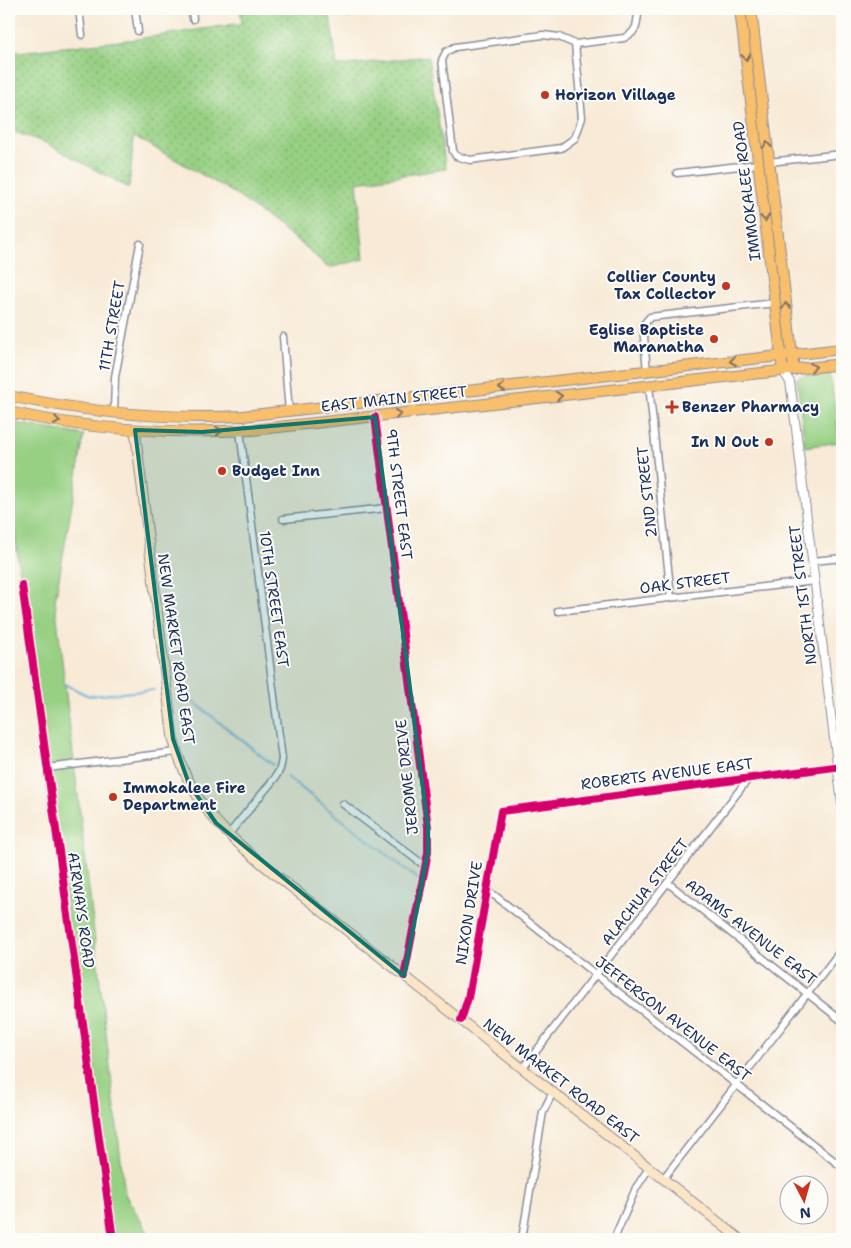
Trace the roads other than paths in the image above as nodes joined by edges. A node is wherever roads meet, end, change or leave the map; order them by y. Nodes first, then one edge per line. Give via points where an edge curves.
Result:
1 (79, 9) edge
2 (135, 9) edge
3 (192, 9) edge
4 (639, 9) edge
5 (740, 9) edge
6 (750, 9) edge
7 (842, 9) edge
8 (842, 14) edge
9 (193, 19) dead end
10 (138, 31) dead end
11 (82, 35) dead end
12 (575, 44) junction
13 (842, 154) edge
14 (764, 163) junction
15 (677, 173) dead end
16 (140, 244) dead end
17 (775, 260) junction
18 (775, 303) junction
19 (283, 337) dead end
20 (842, 349) edge
21 (792, 354) junction
22 (781, 356) junction
23 (842, 364) edge
24 (783, 370) junction
25 (794, 370) junction
26 (647, 372) junction
27 (790, 382) junction
28 (649, 385) junction
29 (9, 396) edge
30 (374, 403) junction
31 (9, 412) edge
32 (289, 412) junction
33 (114, 413) junction
34 (136, 414) junction
35 (375, 417) junction
36 (135, 430) junction
37 (240, 431) junction
38 (387, 508) junction
39 (283, 519) dead end
40 (842, 558) edge
41 (813, 561) junction
42 (396, 574) joint
43 (815, 581) junction
44 (22, 585) dead end
45 (671, 597) junction
46 (558, 611) dead end
47 (176, 752) junction
48 (840, 766) edge
49 (47, 768) junction
50 (749, 778) junction
51 (343, 804) dead end
52 (842, 804) edge
53 (501, 811) joint
54 (228, 835) junction
55 (425, 866) junction
56 (668, 883) junction
57 (486, 893) junction
58 (842, 949) edge
59 (597, 975) junction
60 (404, 976) junction
61 (808, 993) junction
62 (461, 1020) junction
63 (842, 1021) edge
64 (523, 1068) junction
65 (736, 1084) junction
66 (553, 1092) junction
67 (842, 1167) edge
68 (649, 1168) junction
69 (663, 1179) junction
70 (113, 1239) edge
71 (522, 1239) edge
72 (614, 1239) edge
73 (740, 1239) edge

1 - 11 street
2 - 10 street
3 - 9 street
4 - 12 street via 636,27 624,38
5 -> 14 main road, IMMOKALEE ROAD
14 -> 6 main road, IMMOKALEE ROAD
7 - 8 street
12 - 12 street via 543,35 455,47 446,52 442,60 456,156 470,160 560,148 575,138 582,118
13 - 14 street
14 - 15 street
14 - 17 main road, IMMOKALEE ROAD
16 - 33 street, 11TH STREET via 117,368
17 - 18 main road, IMMOKALEE ROAD
21 -> 17 main road, IMMOKALEE ROAD
18 - 22 main road, IMMOKALEE ROAD
18 - 26 street via 650,316 643,325
19 - 32 street
20 - 21 main road, EAST MAIN STREET
21 - 22 main road, EAST MAIN STREET
21 - 25 main road, IMMOKALEE ROAD
22 - 24 main road, IMMOKALEE ROAD
22 -> 26 main road, EAST MAIN STREET
25 -> 23 main road, EAST MAIN STREET
24 - 25 main road, EAST MAIN STREET
24 - 27 street, NORTH 1ST STREET
24 - 28 main road, EAST MAIN STREET
25 - 27 street, NORTH 1ST STREET
26 - 28 main road
26 -> 30 main road, EAST MAIN STREET
27 - 41 street, NORTH 1ST STREET
35 -> 28 main road, EAST MAIN STREET
28 - 45 street, 2ND STREET
29 - 33 main road, EAST MAIN STREET
30 - 32 main road, EAST MAIN STREET
30 - 35 main road
31 -> 36 main road, EAST MAIN STREET
32 - 34 main road, EAST MAIN STREET via 226,417
33 - 34 main road, EAST MAIN STREET
34 - 36 main road
35 - 37 main road, EAST MAIN STREET
35 - 38 street, 9TH STREET EAST
36 -> 37 main road, EAST MAIN STREET
36 - 47 main road, NEW MARKET ROAD EAST via 168,714
37 - 54 street, 10TH STREET EAST via 282,759 279,771
38 - 39 street
38 - 42 street, 9TH STREET EAST
40 - 41 street
41 - 43 street, NORTH 1ST STREET
42 - 55 street, JEROME DRIVE via 428,827
43 - 45 street, OAK STREET
43 - 48 street, NORTH 1ST STREET
44 - 49 street, AIRWAYS ROAD
45 - 46 street, OAK STREET
47 - 49 street
47 - 54 main road, NEW MARKET ROAD EAST via 197,798
48 - 50 street, ROBERTS AVENUE EAST
48 - 52 street, NORTH 1ST STREET
49 - 70 street, AIRWAYS ROAD
50 - 53 street, ROBERTS AVENUE EAST
50 - 56 street, ALACHUA STREET
51 - 55 street
53 - 57 street, NIXON DRIVE
54 - 60 main road, NEW MARKET ROAD EAST
55 - 60 street, JEROME DRIVE
56 - 59 street, ALACHUA STREET
56 - 61 street, ADAMS AVENUE EAST
57 - 59 street, JEFFERSON AVENUE EAST
57 - 62 street, NIXON DRIVE via 468,998
58 - 61 street
59 - 64 street, ALACHUA STREET
59 - 65 street, JEFFERSON AVENUE EAST
60 - 62 main road, NEW MARKET ROAD EAST
61 - 63 street, ADAMS AVENUE EAST
61 - 65 street
62 - 64 main road, NEW MARKET ROAD EAST
64 - 66 main road, NEW MARKET ROAD EAST
65 - 67 street, JEFFERSON AVENUE EAST
65 - 69 street
66 - 68 main road, NEW MARKET ROAD EAST
66 - 71 street via 543,1112
68 - 69 main road, NEW MARKET ROAD EAST
68 - 72 street via 636,1188
69 - 73 main road, NEW MARKET ROAD EAST

